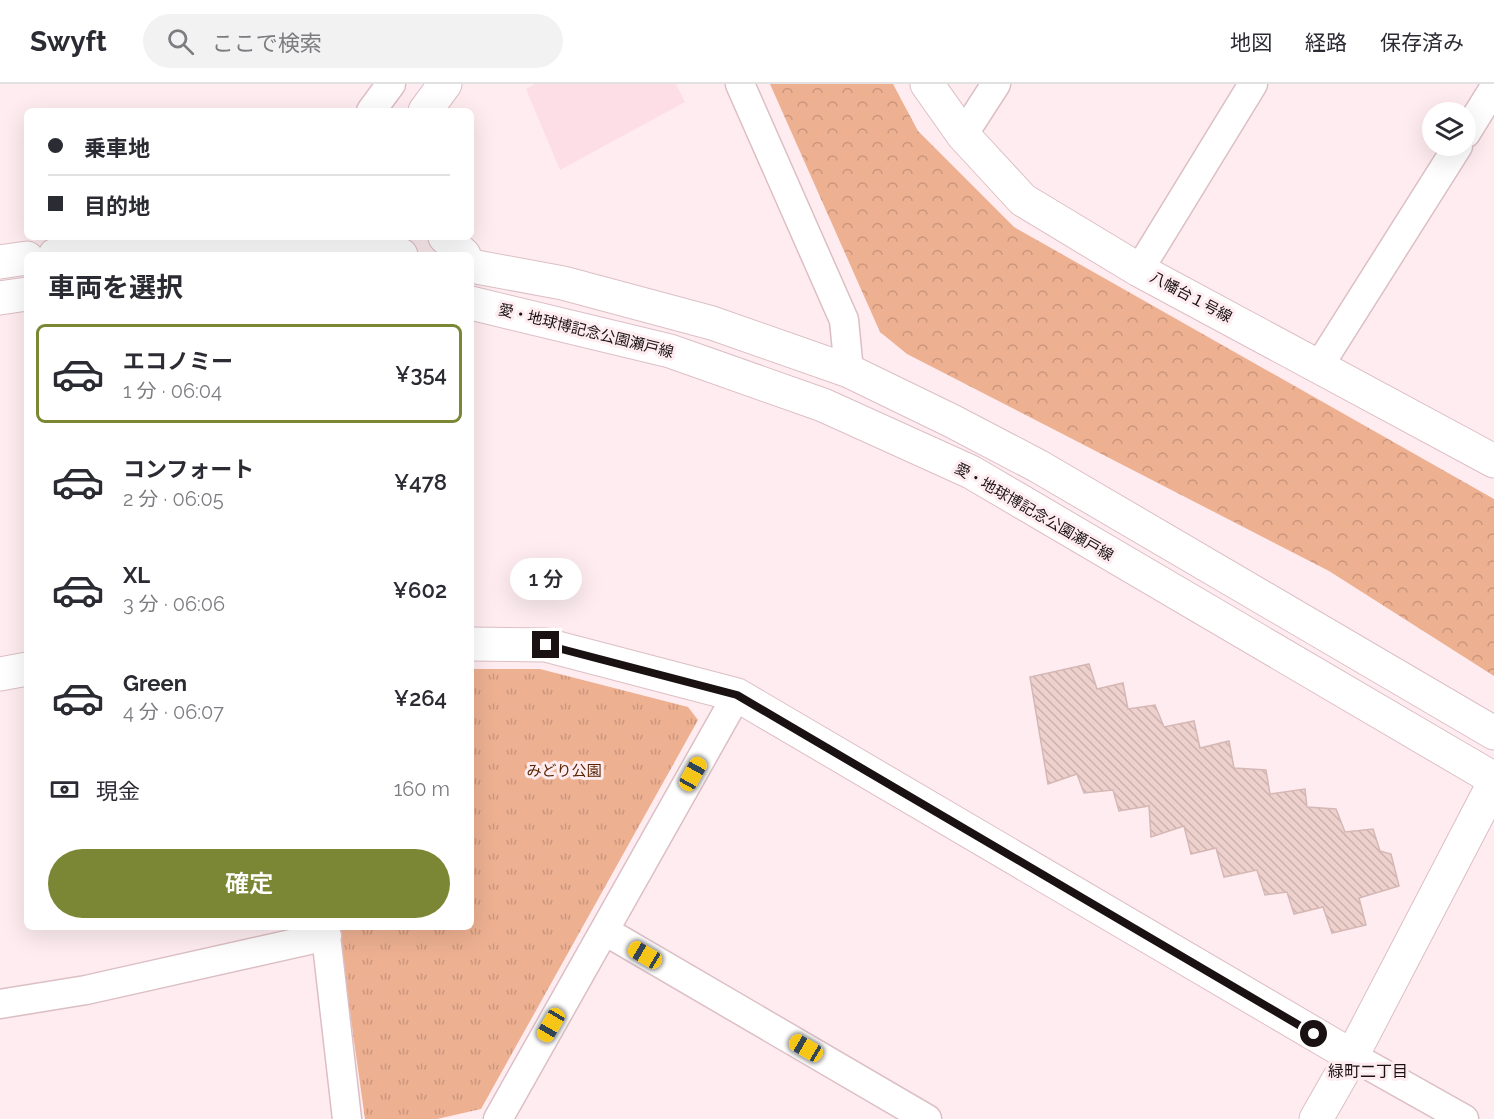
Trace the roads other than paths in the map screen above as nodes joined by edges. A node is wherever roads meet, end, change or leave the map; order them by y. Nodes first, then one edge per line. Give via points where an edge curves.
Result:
1 (391, 84) edge
2 (445, 84) edge
3 (740, 84) edge
4 (927, 84) edge
5 (996, 84) edge
6 (1253, 84) edge
7 (1494, 88) edge
8 (373, 108) edge
9 (427, 108) edge
10 (1476, 118) edge
11 (963, 135) junction
12 (1452, 156) edge
13 (244, 240) edge
14 (307, 240) edge
15 (448, 240) edge
16 (328, 244) edge
17 (78, 252) edge
18 (381, 252) edge
19 (461, 252) edge
20 (24, 258) edge
21 (0, 262) edge
22 (474, 263) edge
23 (1139, 270) junction
24 (24, 294) edge
25 (0, 297) edge
26 (474, 304) edge
27 (1319, 366) junction
28 (849, 371) junction
29 (1494, 461) edge
30 (474, 644) edge
31 (24, 670) edge
32 (0, 674) edge
33 (737, 695) junction
34 (1494, 732) edge
35 (1494, 781) edge
36 (605, 931) junction
37 (326, 932) edge
38 (0, 1004) edge
39 (1352, 1056) junction
40 (347, 1119) edge
41 (498, 1119) edge
42 (927, 1119) edge
43 (1316, 1119) edge
44 (1464, 1119) edge

1 - 8 street
2 - 9 main road
3 - 28 street via 844,320
4 - 11 main road, 八幡台１号線
5 - 11 street
6 - 23 street
7 - 10 street
11 - 23 main road, 八幡台１号線 via 1023,200
12 - 27 street
13 - 17 main road
14 - 16 main road
15 - 19 main road
16 - 18 main road
20 - 21 main road
22 - 28 main road via 712,323
23 - 27 main road, 八幡台１号線
24 - 25 main road
26 - 35 main road, 愛・地球博記念公園瀬戸線 via 670,351 823,405 971,472
27 - 29 main road, 八幡台１号線
28 - 34 main road via 1038,466
30 - 33 main road via 546,645
31 - 32 main road
33 - 36 street
33 - 39 main road
35 - 39 main road
36 - 41 street
36 - 42 street
37 - 38 street via 86,990
37 - 40 street
39 - 43 main road
39 - 44 street

